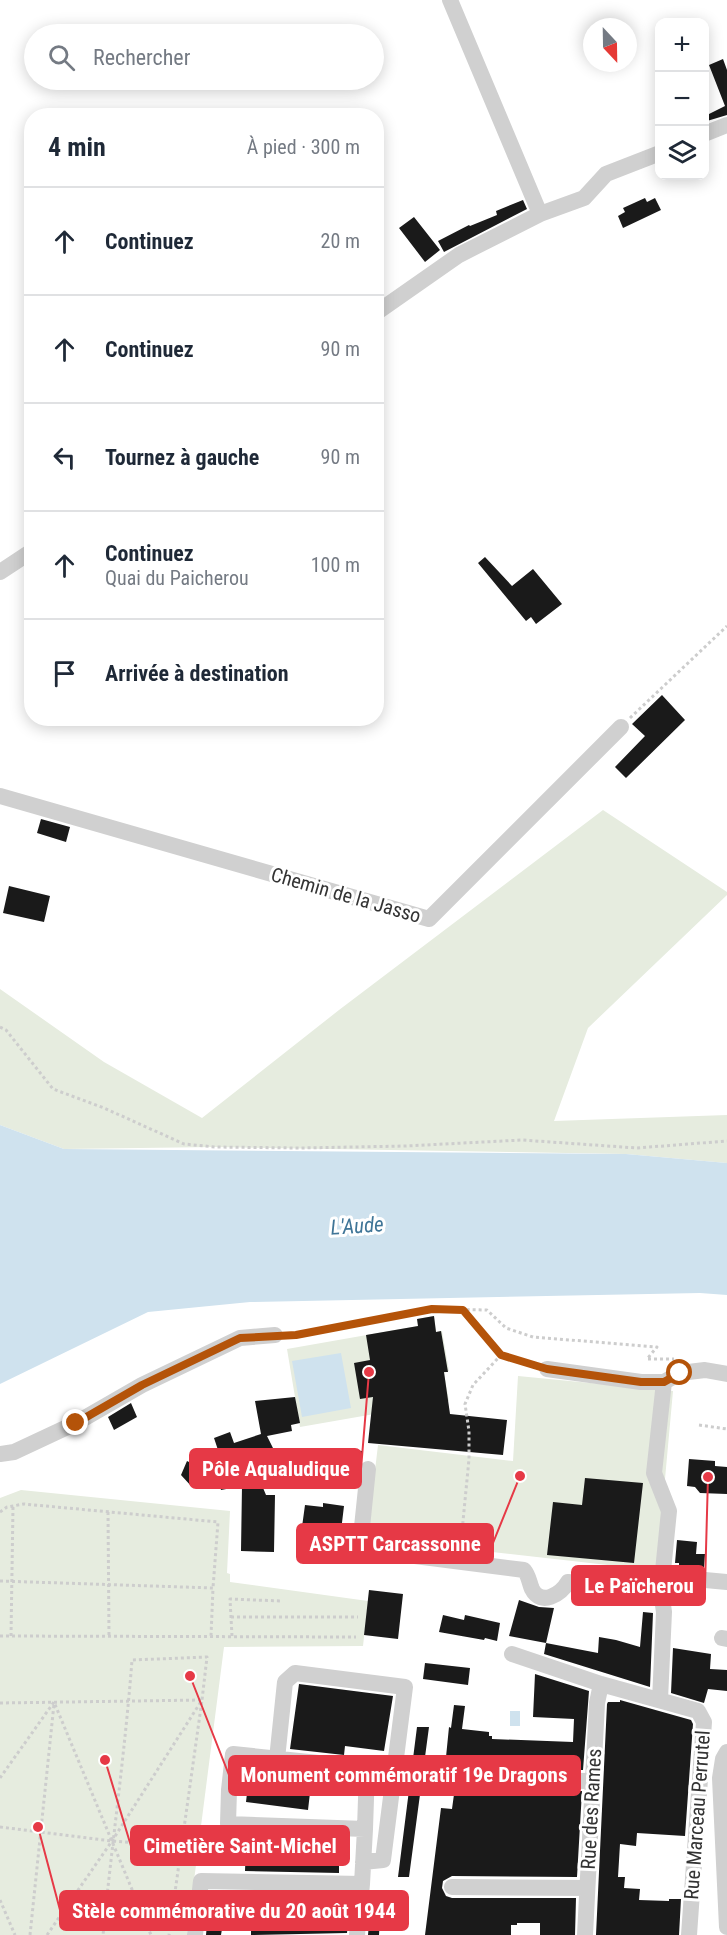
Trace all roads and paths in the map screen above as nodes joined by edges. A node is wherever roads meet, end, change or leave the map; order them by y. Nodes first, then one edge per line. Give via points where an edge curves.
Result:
1 (450, 0) edge
2 (727, 125) edge
3 (709, 132) edge
4 (655, 155) edge
5 (540, 214) junction
6 (384, 307) edge
7 (24, 556) edge
8 (0, 572) edge
9 (727, 626) edge
10 (621, 727) joint
11 (0, 796) edge
12 (0, 1027) edge
13 (727, 1141) edge
14 (463, 1310) junction
15 (275, 1335) joint
16 (501, 1355) junction
17 (683, 1359) dead end
18 (547, 1369) joint
19 (727, 1374) edge
20 (664, 1382) junction
21 (699, 1425) dead end
22 (727, 1429) edge
23 (7, 1453) edge
24 (0, 1463) edge
25 (368, 1469) dead end
26 (13, 1506) junction
27 (0, 1512) edge
28 (108, 1512) junction
29 (461, 1542) dead end
30 (0, 1581) edge
31 (12, 1581) junction
32 (727, 1582) edge
33 (108, 1584) junction
34 (662, 1584) junction
35 (213, 1588) junction
36 (281, 1601) dead end
37 (231, 1617) junction
38 (357, 1617) dead end
39 (0, 1636) edge
40 (10, 1636) junction
41 (109, 1636) junction
42 (211, 1636) junction
43 (232, 1636) junction
44 (356, 1637) dead end
45 (512, 1654) dead end
46 (601, 1684) junction
47 (202, 1700) junction
48 (660, 1700) junction
49 (129, 1701) junction
50 (54, 1702) junction
51 (0, 1704) edge
52 (727, 1752) edge
53 (277, 1759) junction
54 (367, 1768) junction
55 (394, 1770) junction
56 (0, 1778) edge
57 (468, 1779) dead end
58 (593, 1781) junction
59 (0, 1827) edge
60 (365, 1829) junction
61 (40, 1832) junction
62 (112, 1841) junction
63 (180, 1846) junction
64 (363, 1862) junction
65 (362, 1884) junction
66 (452, 1887) dead end
67 (587, 1888) junction
68 (0, 1900) edge
69 (727, 1927) edge
70 (15, 1935) edge
71 (30, 1935) edge
72 (47, 1935) edge
73 (103, 1935) edge
74 (151, 1935) edge
75 (169, 1935) edge
76 (195, 1935) edge
77 (357, 1935) edge
78 (585, 1935) edge
79 (689, 1935) edge

1 - 5 street
2 - 3 street
4 - 5 street via 606,174 584,198
5 - 6 street via 459,255
7 - 8 street
9 - 10 path
10 - 11 street, Chemin de la Jasso via 429,919
12 - 13 path via 53,1089 184,1144 300,1148 522,1140 637,1148
14 - 15 path via 432,1309 296,1335
14 - 16 path
14 - 17 path via 487,1310 506,1328 533,1337 657,1347 647,1359
15 - 23 street via 240,1338 142,1385 76,1423
16 - 18 path
16 - 29 path via 473,1385 465,1404 469,1459
18 - 20 street
19 - 20 street via 705,1370 680,1373
20 - 34 street via 654,1473 669,1511
21 - 22 path
23 - 24 street
25 - 34 street via 362,1545 368,1550 524,1570 533,1592 541,1597 562,1592 568,1582 639,1592
26 - 27 path
26 - 28 path
26 - 31 path
28 - 33 path
28 - 35 path via 218,1522
30 - 31 path
31 - 33 path
31 - 40 path
32 - 34 street
33 - 35 path
33 - 41 path
34 - 48 street
35 - 42 path
36 - 37 path via 230,1599
37 - 38 path
37 - 43 path
39 - 40 path
40 - 41 path
41 - 42 path
42 - 43 path
43 - 44 path
45 - 46 street, Rue Marceau Perrutel
46 - 48 street, Rue Marceau Perrutel
46 - 58 street, Rue des Rames
47 - 49 path
47 - 49 path via 207,1657 132,1660
47 - 62 path
47 - 63 path
48 - 79 street, Rue Marceau Perrutel via 698,1711 704,1722
49 - 50 path
49 - 62 path
50 - 51 path
50 - 56 path
50 - 61 path
50 - 62 path
52 - 69 street via 720,1778
53 - 54 street
53 - 55 street via 285,1682 295,1673 405,1687
53 - 60 street via 233,1754 228,1824
54 - 55 street
54 - 60 street
55 - 64 street via 383,1860
57 - 58 street
58 - 67 street, Rue des Rames
59 - 61 path
60 - 64 street
61 - 62 path
61 - 71 path
62 - 63 path
62 - 72 path
62 - 73 path
62 - 74 path
63 - 75 path
64 - 65 street
65 - 76 street via 201,1881
65 - 77 street
66 - 67 street
67 - 78 street, Rue des Rames
68 - 70 path

